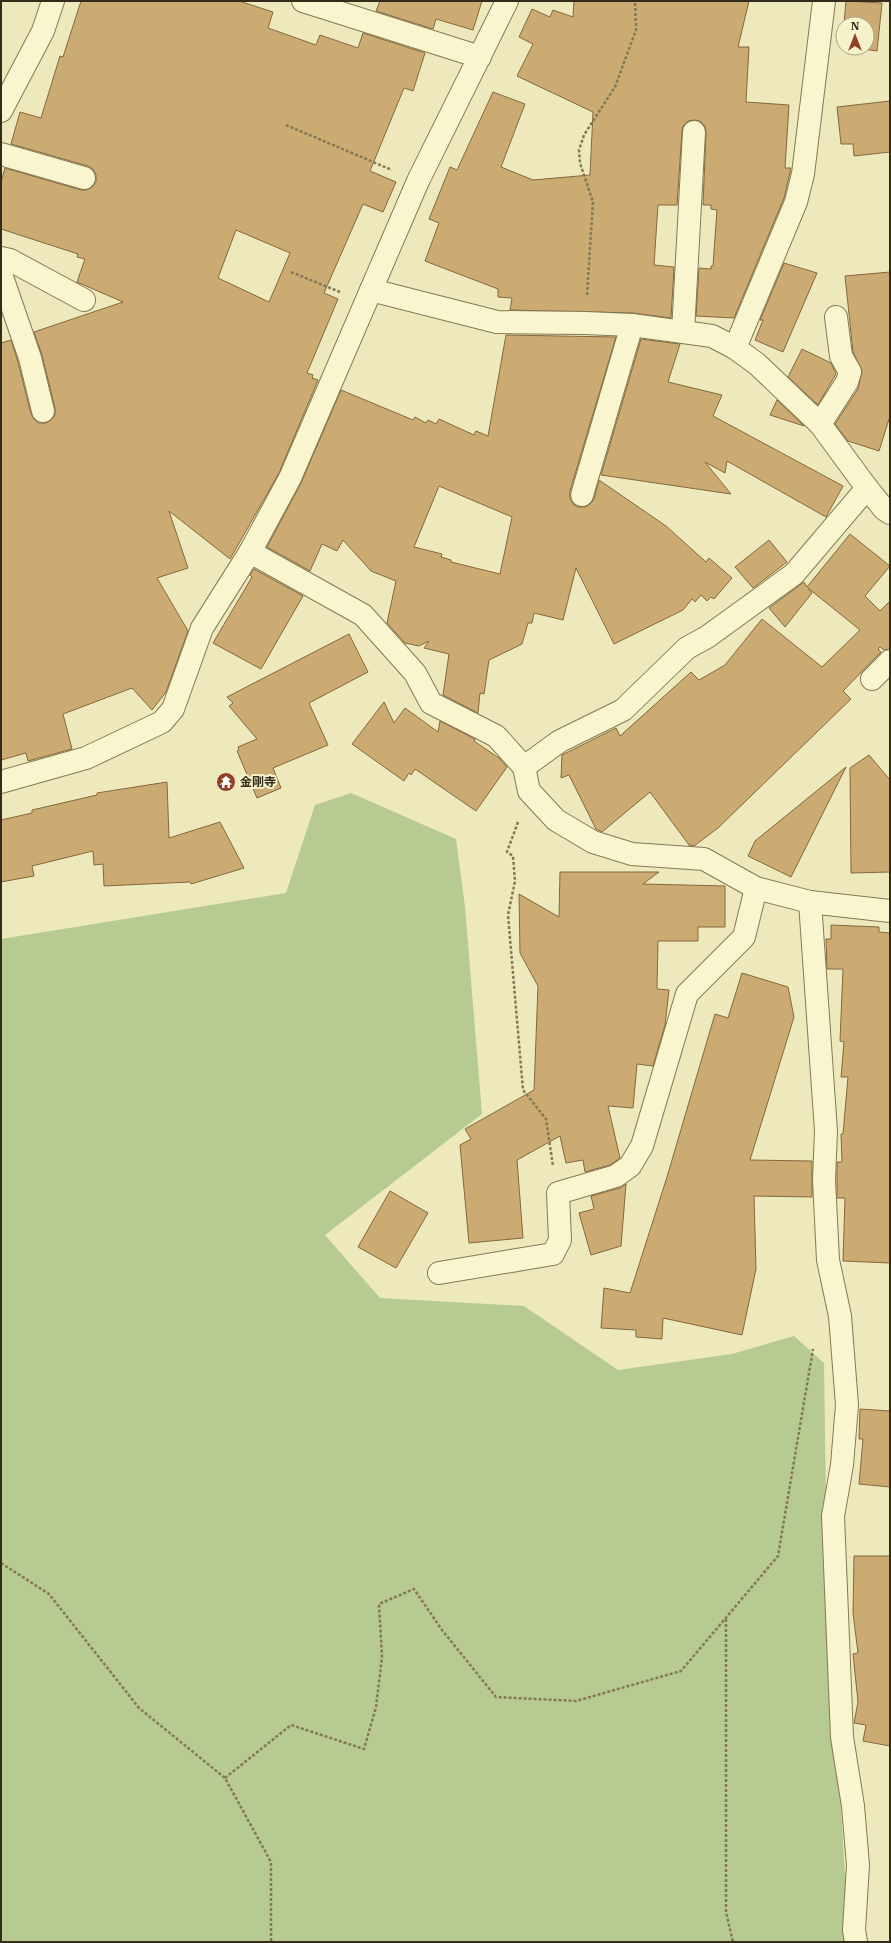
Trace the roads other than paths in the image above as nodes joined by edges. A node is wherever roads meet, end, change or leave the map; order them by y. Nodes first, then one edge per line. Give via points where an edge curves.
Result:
1 (54, 1) edge
2 (303, 1) edge
3 (507, 1) edge
4 (824, 1) edge
5 (480, 57) junction
6 (3, 102) edge
7 (694, 132) dead end
8 (1, 154) edge
9 (84, 178) dead end
10 (1, 258) edge
11 (1, 274) edge
12 (368, 296) junction
13 (84, 300) dead end
14 (836, 317) dead end
15 (632, 325) junction
16 (682, 332) junction
17 (735, 348) junction
18 (43, 411) dead end
19 (820, 424) junction
20 (867, 488) junction
21 (582, 495) dead end
22 (890, 513) edge
23 (250, 552) junction
24 (890, 661) edge
25 (872, 679) dead end
26 (524, 766) junction
27 (1, 782) edge
28 (756, 888) junction
29 (810, 902) junction
30 (890, 911) edge
31 (439, 1273) dead end
32 (856, 1942) edge

1 - 6 street via 43,31
2 - 5 street
3 - 5 street
4 - 17 street via 803,174 796,202
5 - 12 street via 418,181
7 - 16 street
8 - 9 street
10 - 13 street via 10,260
11 - 18 street via 30,358
12 - 15 street via 497,322
12 - 23 street via 290,478
14 - 19 street via 841,356 850,372 847,382
15 - 16 street
15 - 21 street
16 - 17 street via 712,336
17 - 19 street via 757,364
19 - 20 street
20 - 22 street
20 - 26 street via 794,574 707,637 687,648 623,710 560,741
23 - 26 street via 363,615 415,673 431,703 496,736
23 - 27 street via 202,628 173,709 162,722 86,758
24 - 25 street
26 - 28 street via 528,791 556,820 592,842 632,854 704,859
28 - 29 street
28 - 31 street via 744,937 687,994 642,1146 630,1166 616,1176 558,1193 560,1240 553,1254
29 - 30 street
29 - 32 street via 826,1131 824,1180 828,1260 840,1316 847,1405 842,1465 833,1516 842,1737 853,1806 858,1865 854,1930

